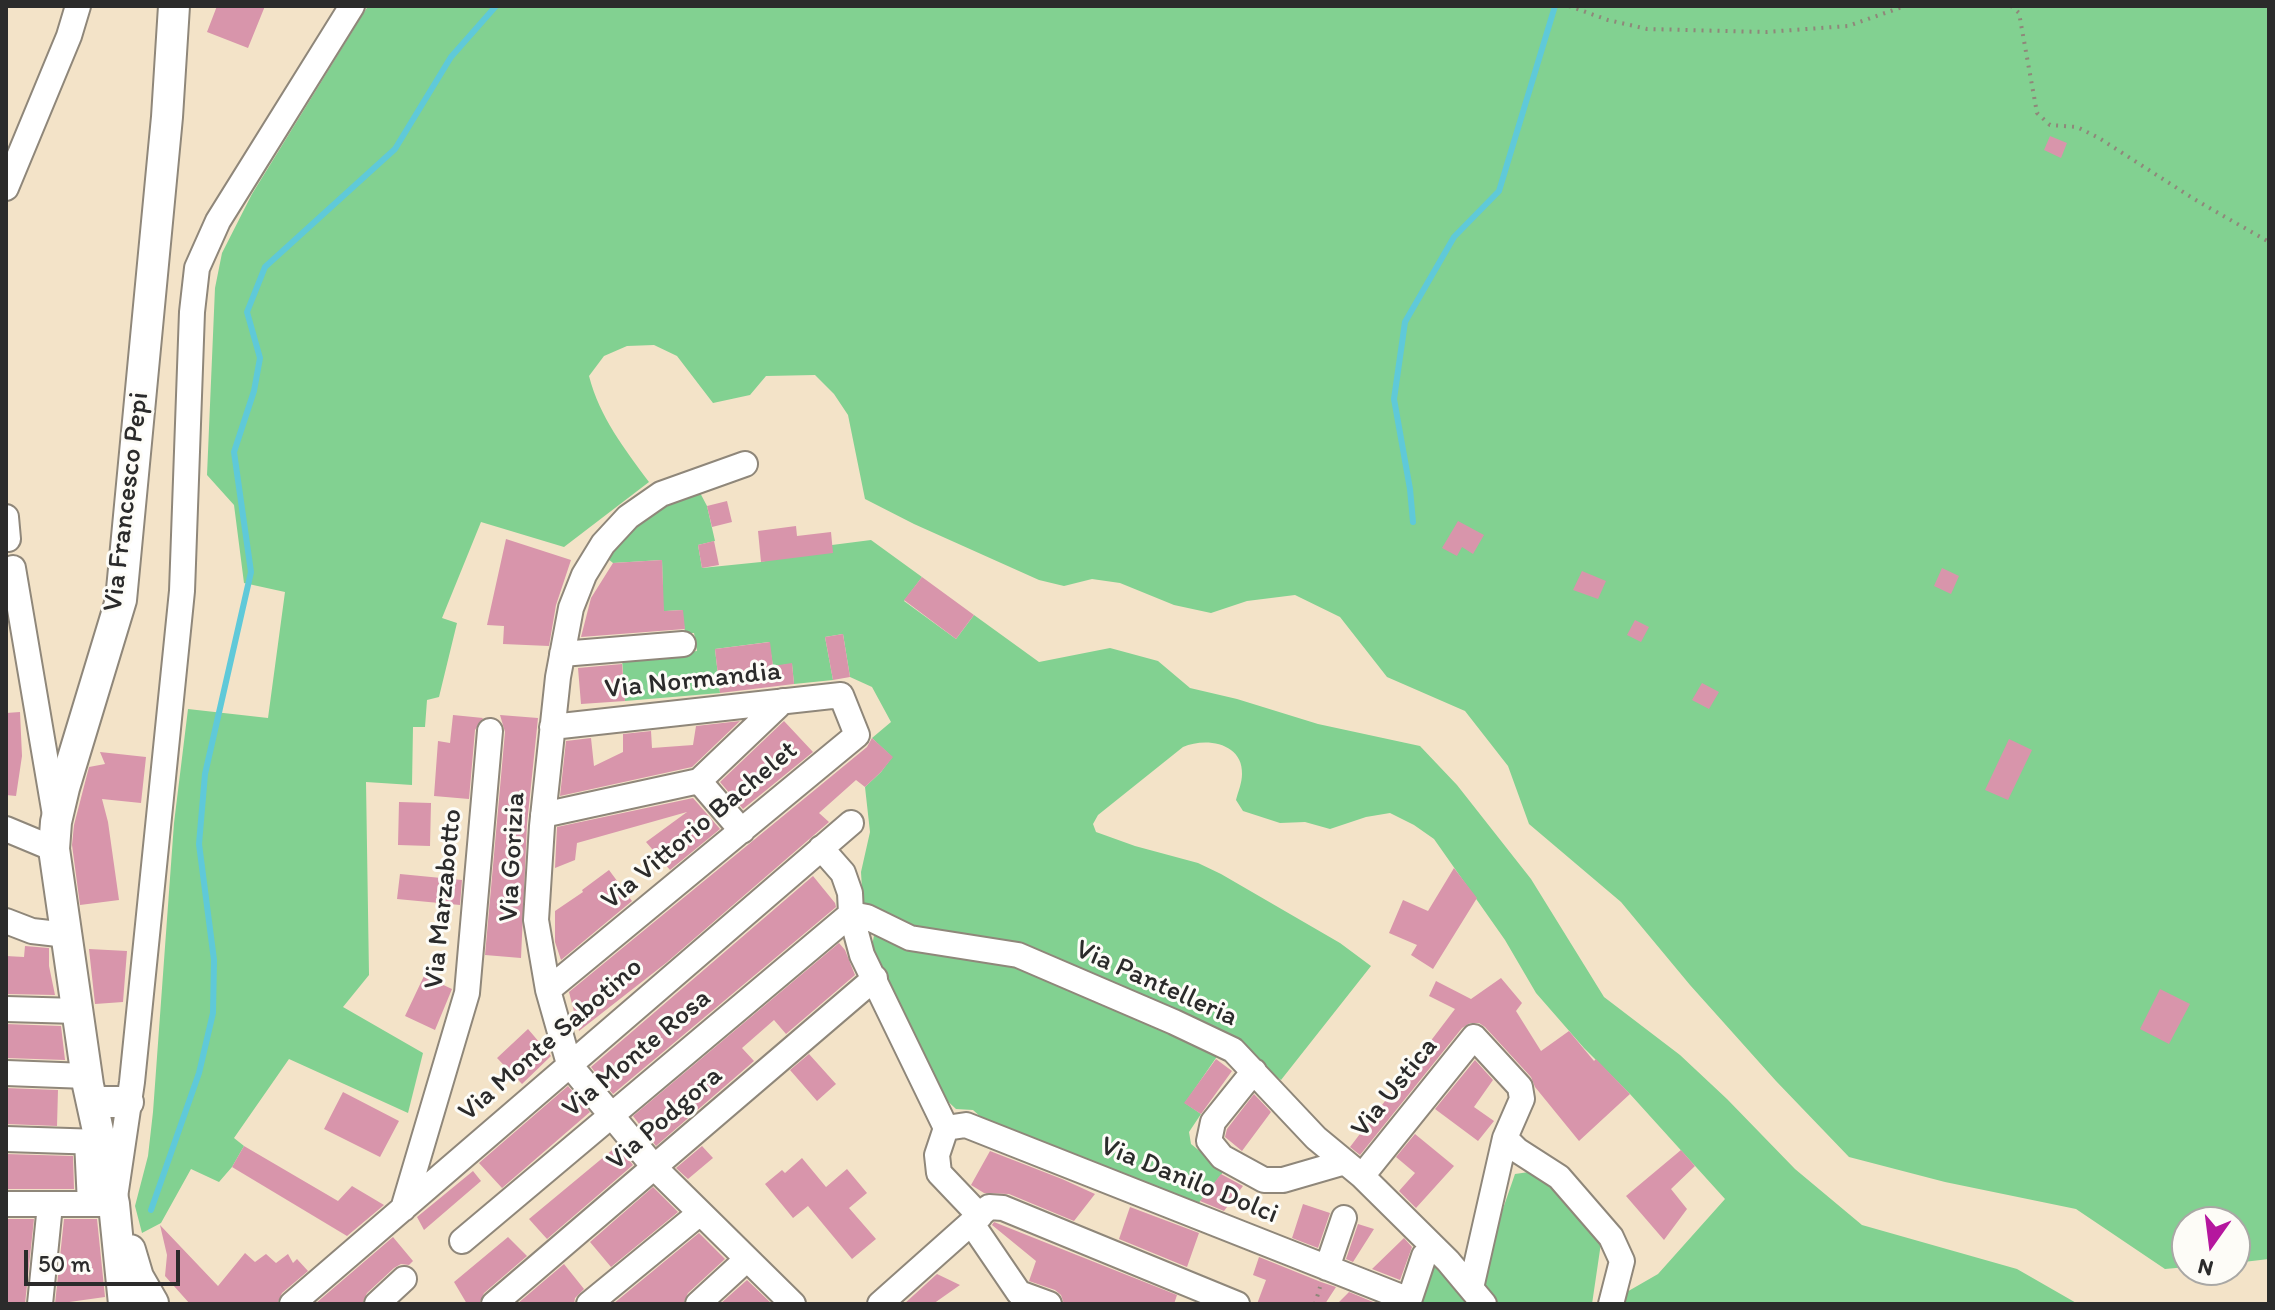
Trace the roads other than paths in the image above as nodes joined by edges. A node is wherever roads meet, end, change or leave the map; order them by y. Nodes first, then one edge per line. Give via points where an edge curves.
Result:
1 (78, 6) edge
2 (174, 6) edge
3 (352, 6) edge
4 (6, 188) edge
5 (745, 464) dead end
6 (13, 568) dead end
7 (683, 644) dead end
8 (562, 654) junction
9 (841, 695) joint
10 (783, 701) junction
11 (552, 727) junction
12 (490, 731) dead end
13 (699, 781) junction
14 (543, 815) junction
15 (851, 823) dead end
16 (6, 829) edge
17 (742, 831) junction
18 (55, 835) junction
19 (821, 848) junction
20 (851, 914) junction
21 (6, 921) edge
22 (32, 931) junction
23 (67, 935) junction
24 (6, 936) edge
25 (875, 978) junction
26 (548, 990) junction
27 (6, 1009) edge
28 (78, 1011) junction
29 (569, 1064) junction
30 (1254, 1071) junction
31 (6, 1073) edge
32 (89, 1088) junction
33 (128, 1102) junction
34 (610, 1114) junction
35 (946, 1128) junction
36 (1505, 1138) junction
37 (6, 1139) edge
38 (94, 1142) junction
39 (655, 1168) junction
40 (1353, 1169) junction
41 (6, 1204) edge
42 (94, 1204) junction
43 (50, 1205) junction
44 (403, 1209) junction
45 (700, 1213) junction
46 (1344, 1218) dead end
47 (976, 1220) junction
48 (462, 1241) dead end
49 (1424, 1256) dead end
50 (746, 1260) junction
51 (1327, 1268) junction
52 (404, 1279) dead end
53 (1477, 1296) edge
54 (1409, 1302) edge
55 (40, 1304) edge
56 (140, 1304) edge
57 (292, 1304) edge
58 (377, 1304) edge
59 (494, 1304) edge
60 (589, 1304) edge
61 (698, 1304) edge
62 (793, 1304) edge
63 (880, 1304) edge
64 (1049, 1304) edge
65 (1237, 1304) edge
66 (1611, 1304) edge

1 - 4 street
2 - 18 main road, Via Francesco Pepi via 121,600 64,788
3 - 33 street via 218,221 197,268 182,591
5 - 8 street, Via Gorizia via 661,494 628,517 584,575
6 - 18 street
7 - 8 street
8 - 11 street, Via Gorizia
9 - 10 street, Via Normandia
9 - 17 street, Via Vittorio Bachelet via 857,735
10 - 11 street, Via Normandia
10 - 13 street
11 - 14 street, Via Gorizia
12 - 44 street, Via Marzabotto via 467,993
13 - 14 street
13 - 17 street
14 - 26 street, Via Gorizia via 536,920
15 - 19 street, Via Monte Sabotino
16 - 18 street
17 - 26 street, Via Vittorio Bachelet
18 - 23 main road, Via Francesco Pepi
19 - 20 street via 843,873
19 - 29 street, Via Monte Sabotino
20 - 25 street via 862,955
20 - 30 street, Via Pantelleria via 910,938 1018,955 1233,1050
20 - 34 street, Via Monte Rosa
21 - 22 street
22 - 23 street
22 - 24 street
23 - 28 main road, Via Francesco Pepi
25 - 35 street
25 - 39 street, Via Podgora
26 - 29 street, Via Gorizia
27 - 28 street
28 - 32 main road, Via Francesco Pepi
29 - 34 street, Via Gorizia
29 - 44 street, Via Monte Sabotino
30 - 40 street, Via Pantelleria
30 - 40 street via 1213,1122 1209,1141 1222,1157 1264,1180
31 - 32 street
32 - 33 main road
32 - 38 main road, Via Francesco Pepi
33 - 42 street
34 - 39 street, Via Gorizia
34 - 48 street, Via Monte Rosa
35 - 47 street via 937,1155 939,1173
35 - 51 street, Via Danilo Dolci via 966,1125
36 - 40 street, Via Ustica via 1522,1099 1520,1087 1474,1037
36 - 53 street
36 - 66 street via 1559,1177 1611,1237 1622,1261
37 - 38 street
38 - 42 main road, Via Francesco Pepi
39 - 45 street, Via Gorizia
39 - 59 street, Via Podgora
40 - 53 street, Via Pantelleria
41 - 43 street
42 - 43 street
42 - 56 main road, Via Francesco Pepi via 138,1277
43 - 55 street
44 - 57 street, Via Monte Sabotino
45 - 50 street, Via Gorizia
45 - 60 street
46 - 51 street
47 - 63 street
47 - 64 street via 1019,1293
47 - 65 street via 989,1207 1003,1208
49 - 54 street
50 - 61 street
50 - 62 street, Via Gorizia
51 - 54 street, Via Danilo Dolci
52 - 58 street

